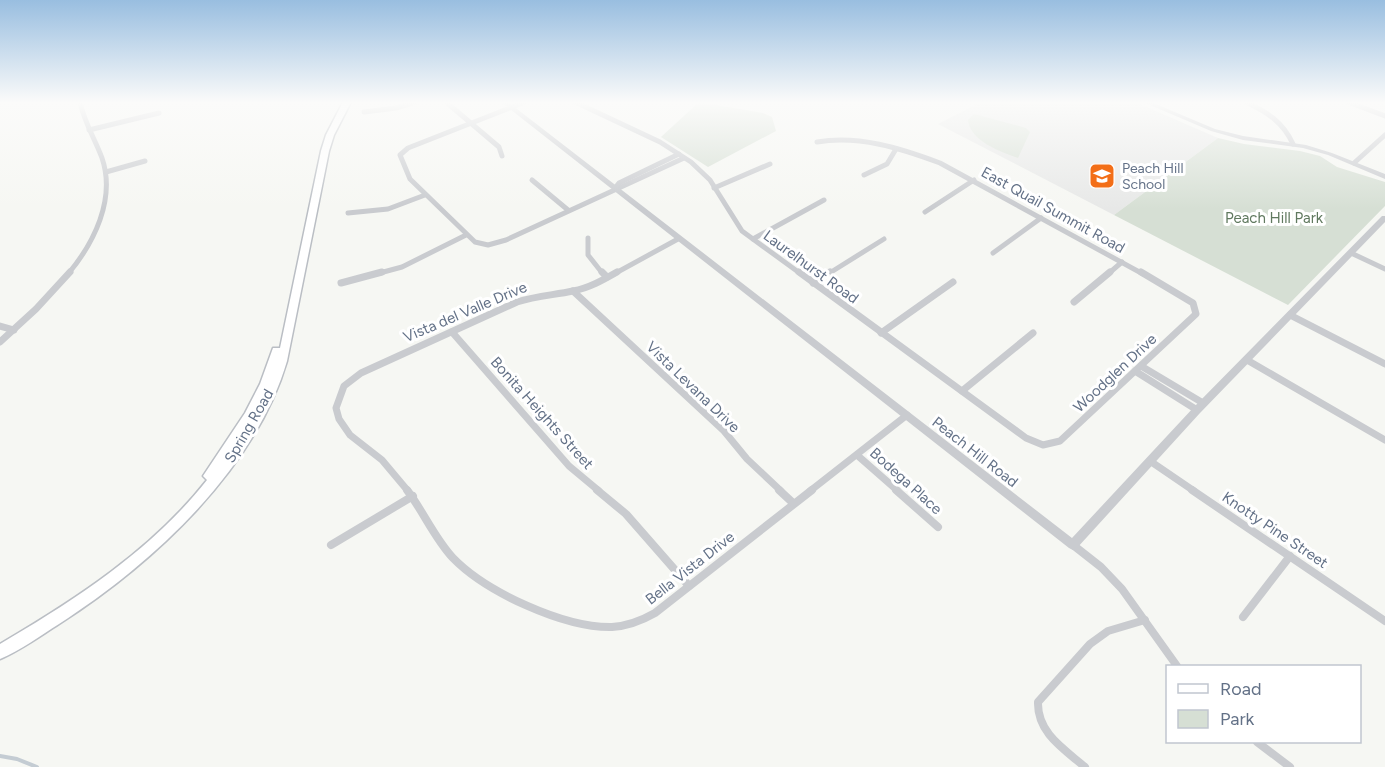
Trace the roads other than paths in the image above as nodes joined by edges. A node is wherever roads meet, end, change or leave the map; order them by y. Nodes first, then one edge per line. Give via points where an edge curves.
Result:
1 (92, 138) edge
2 (325, 138) edge
3 (329, 138) edge
4 (434, 138) edge
5 (488, 138) edge
6 (550, 138) edge
7 (645, 138) edge
8 (1251, 138) edge
9 (1290, 138) edge
10 (1382, 138) edge
11 (817, 142) dead end
12 (1293, 144) junction
13 (896, 149) junction
14 (502, 156) dead end
15 (681, 156) junction
16 (145, 161) dead end
17 (1354, 163) junction
18 (770, 164) dead end
19 (106, 172) junction
20 (864, 175) dead end
21 (1385, 177) edge
22 (532, 180) dead end
23 (974, 180) junction
24 (615, 188) junction
25 (714, 188) junction
26 (425, 195) junction
27 (824, 200) dead end
28 (568, 210) junction
29 (925, 212) dead end
30 (348, 213) dead end
31 (1041, 218) junction
32 (1385, 218) edge
33 (466, 235) junction
34 (588, 238) dead end
35 (678, 238) junction
36 (753, 239) junction
37 (884, 239) dead end
38 (993, 253) dead end
39 (1351, 253) junction
40 (1122, 262) junction
41 (1385, 269) edge
42 (607, 277) junction
43 (953, 282) dead end
44 (341, 283) dead end
45 (813, 283) junction
46 (573, 291) junction
47 (1074, 302) dead end
48 (1197, 310) joint
49 (1290, 315) junction
50 (0, 326) edge
51 (14, 330) junction
52 (452, 332) junction
53 (881, 333) junction
54 (1033, 333) dead end
55 (0, 342) edge
56 (1246, 360) junction
57 (1385, 364) edge
58 (1142, 366) junction
59 (1135, 371) junction
60 (962, 391) junction
61 (1200, 407) junction
62 (907, 416) junction
63 (346, 431) joint
64 (1385, 440) edge
65 (1044, 446) joint
66 (857, 455) junction
67 (1150, 461) junction
68 (413, 496) junction
69 (793, 503) junction
70 (938, 527) dead end
71 (331, 545) dead end
72 (1073, 545) junction
73 (1290, 556) junction
74 (689, 586) junction
75 (1243, 617) dead end
76 (1145, 621) junction
77 (1385, 621) edge
78 (0, 644) edge
79 (0, 652) edge
80 (1176, 665) edge
81 (1260, 743) edge
82 (1084, 767) edge
83 (1290, 767) edge

1 - 19 street
2 - 78 main road, Spring Road via 275,358 239,435 197,491 140,549 78,597
3 - 79 main road, Spring Road via 279,369 249,432 202,495 146,551 84,601
4 - 26 street via 400,155 410,179
5 - 14 street via 499,147
6 - 24 street, Peach Hill Road
7 - 15 street, Laurelhurst Road
8 - 12 street
9 - 12 street
10 - 17 street
11 - 13 street, East Quail Summit Road via 846,140
12 - 17 street
13 - 20 street via 887,164
13 - 23 street, East Quail Summit Road via 937,162
15 - 24 street via 625,187
15 - 25 street, Laurelhurst Road via 703,173
16 - 19 street
17 - 21 street
18 - 25 street
19 - 51 street via 104,205 90,242 57,287
22 - 28 street
23 - 29 street
23 - 31 street, East Quail Summit Road
24 - 28 street
24 - 35 street, Peach Hill Road
25 - 36 street, Laurelhurst Road via 734,223
26 - 30 street via 388,210
26 - 33 street
27 - 36 street
28 - 33 street via 506,240 484,244
31 - 38 street
31 - 40 street, East Quail Summit Road
32 - 39 street
33 - 44 street via 402,267
34 - 42 street via 588,255
35 - 42 street, Vista del Valle Drive
35 - 62 street, Peach Hill Road
36 - 45 street, Laurelhurst Road
37 - 45 street
39 - 41 street
39 - 49 street
40 - 47 street
40 - 48 street, East Quail Summit Road via 1185,297
42 - 46 street, Vista del Valle Drive
43 - 53 street
45 - 53 street, Laurelhurst Road
46 - 52 street, Vista del Valle Drive via 516,302
46 - 69 street, Vista Levana Drive via 724,431
48 - 58 street, Woodglen Drive
49 - 56 street
49 - 57 street
50 - 51 street
51 - 55 street
52 - 63 street, Vista del Valle Drive via 349,380 340,392 336,408
52 - 74 street, Bonita Heights Street via 569,466 626,514
53 - 60 street, Laurelhurst Road
54 - 60 street
56 - 61 street
56 - 64 street
58 - 59 street, Woodglen Drive
58 - 61 street
59 - 61 street
59 - 65 street, Woodglen Drive via 1060,441
60 - 65 street, Laurelhurst Road via 1026,438
61 - 67 street
62 - 66 street, Bella Vista Drive
62 - 72 street, Peach Hill Road
63 - 68 street, Bella Vista Drive via 387,465
66 - 69 street, Bella Vista Drive
66 - 70 street, Bodega Place
67 - 72 street
67 - 73 street, Knotty Pine Street
68 - 71 street
68 - 74 street, Bella Vista Drive via 451,556 466,571 534,607 568,619 606,627 634,624
69 - 74 street, Bella Vista Drive
72 - 76 street via 1122,589
73 - 75 street
73 - 77 street, Knotty Pine Street
76 - 80 street
76 - 82 street via 1108,631 1090,644 1042,696 1036,711 1044,729
81 - 83 street

